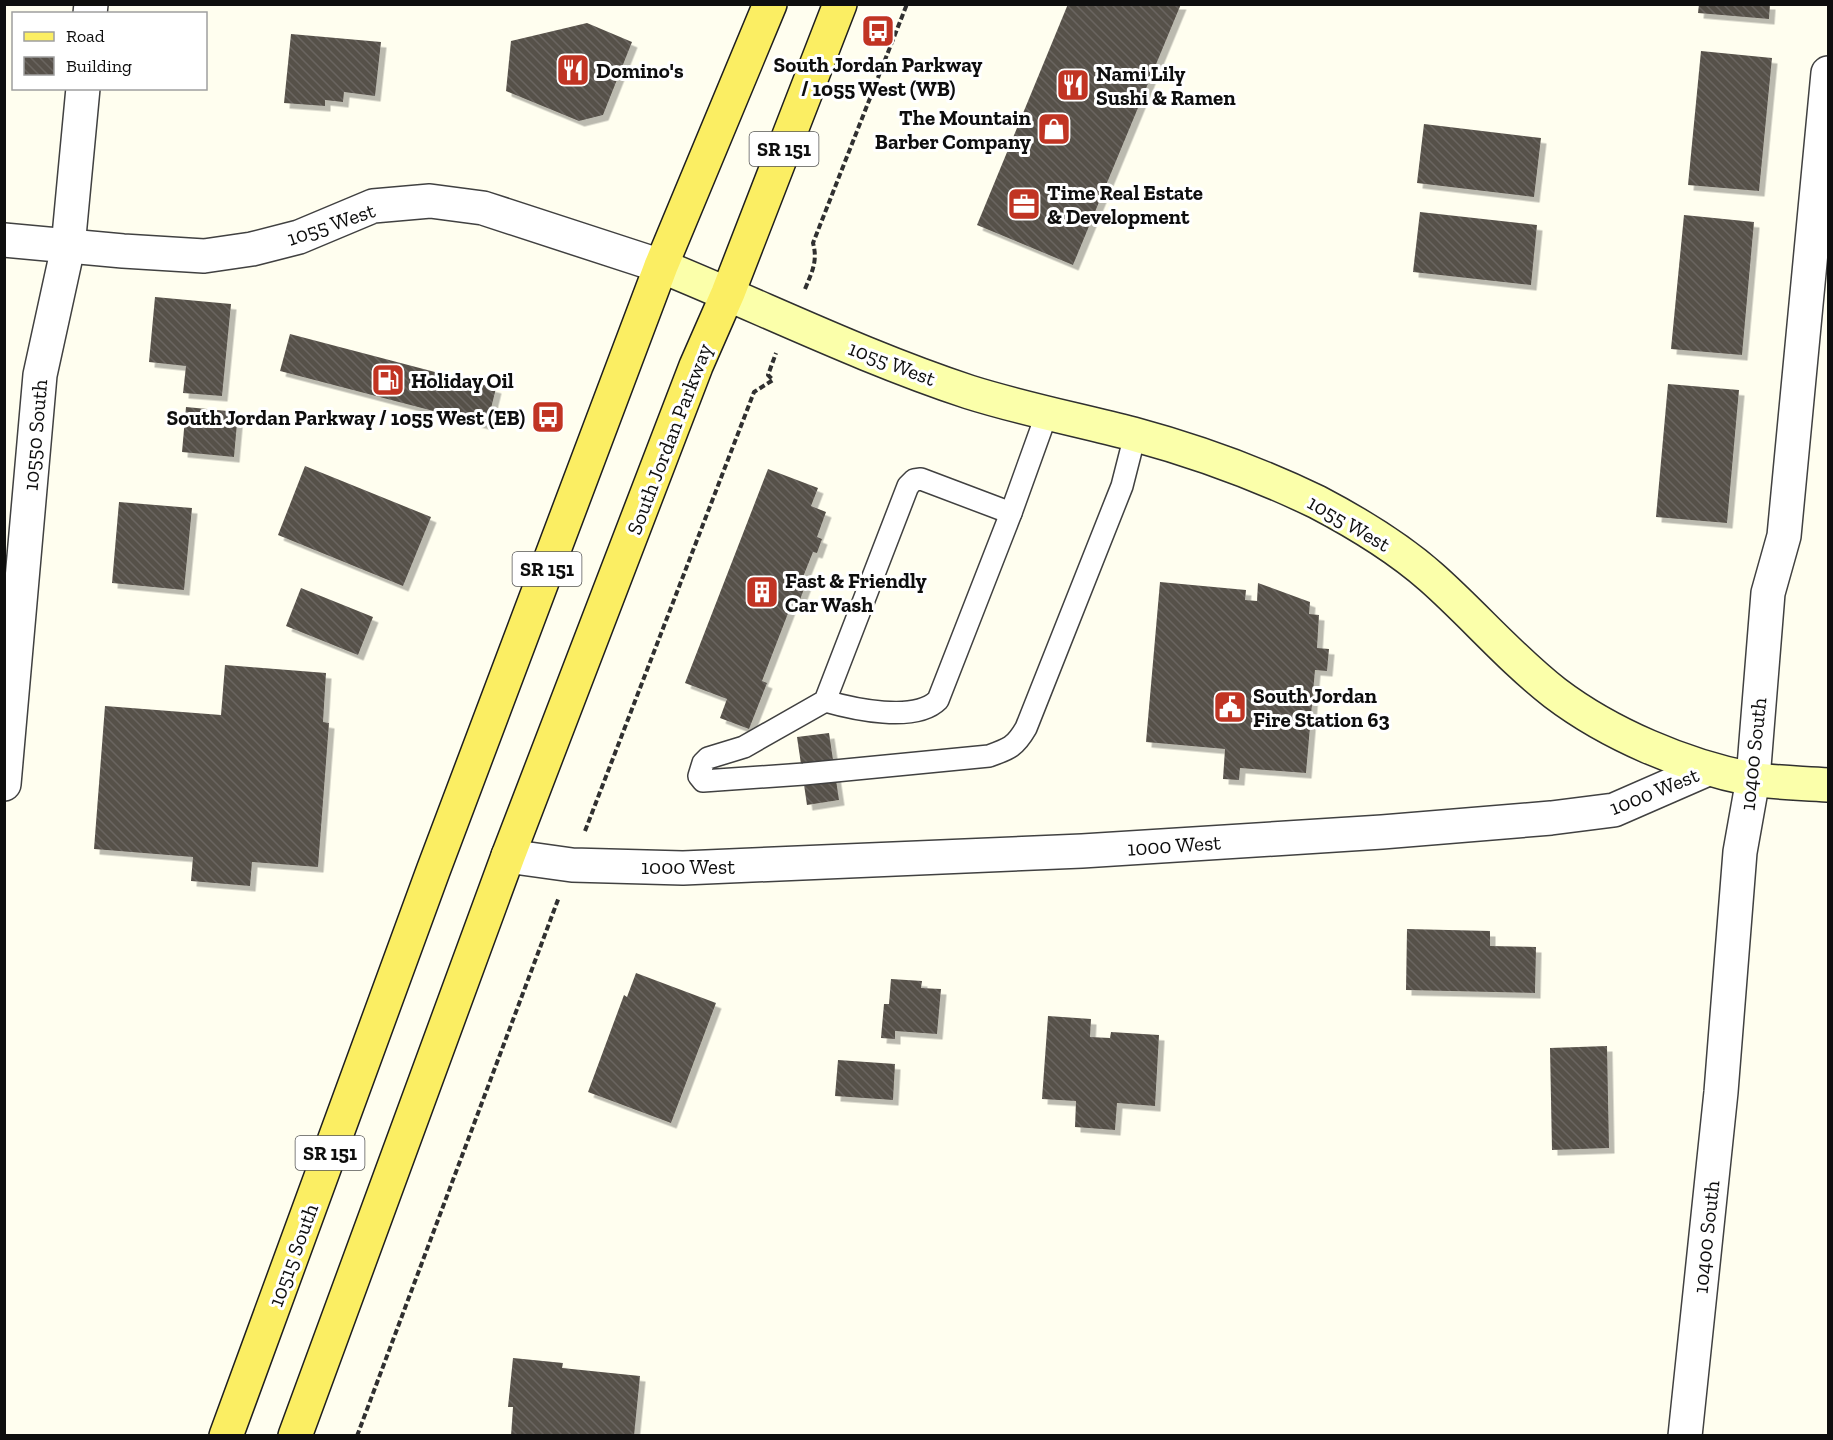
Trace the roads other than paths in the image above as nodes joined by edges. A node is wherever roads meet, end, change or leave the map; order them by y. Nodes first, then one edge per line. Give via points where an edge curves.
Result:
1 (770, 4) edge
2 (840, 4) edge
3 (1828, 74) edge
4 (83, 90) edge
5 (4, 240) edge
6 (68, 247) junction
7 (661, 266) junction
8 (728, 293) junction
9 (1047, 414) junction
10 (1135, 435) junction
11 (1011, 513) junction
12 (825, 701) junction
13 (1708, 769) junction
14 (1753, 779) junction
15 (4, 784) edge
16 (1828, 785) edge
17 (505, 865) junction
18 (226, 1436) edge
19 (295, 1436) edge
20 (1685, 1436) edge

1 - 7 main road, SR 151
2 - 8 main road, South Jordan Parkway / SR 151
3 - 14 street, 10400 South via 1784,536 1768,593
4 - 6 street, 10550 South
5 - 6 street, 1055 West
6 - 7 street, 1055 West via 188,256 214,254 299,237 373,206 430,201 483,208
6 - 15 street, 10550 South via 40,375
7 - 8 street, 1055 West
7 - 18 main road, 10515 South / SR 151
8 - 9 street, 1055 West via 789,322 969,392
8 - 17 main road, South Jordan Parkway / SR 151 via 696,366
9 - 10 street, 1055 West
9 - 11 lane
10 - 12 lane via 1122,486 1017,743 989,756 963,759 707,781 699,777 708,758 744,747
10 - 13 street, 1055 West via 1250,473 1316,502 1376,535 1430,575 1556,693 1601,723
11 - 12 lane via 938,700 923,710 873,713
11 - 12 lane via 921,479 908,486
13 - 14 street, 1000 West
13 - 17 street, 1000 West via 1614,810 1382,832 772,866
14 - 16 street, 1000 West
14 - 20 street, 10400 South via 1740,852
17 - 19 main road, SR 151

